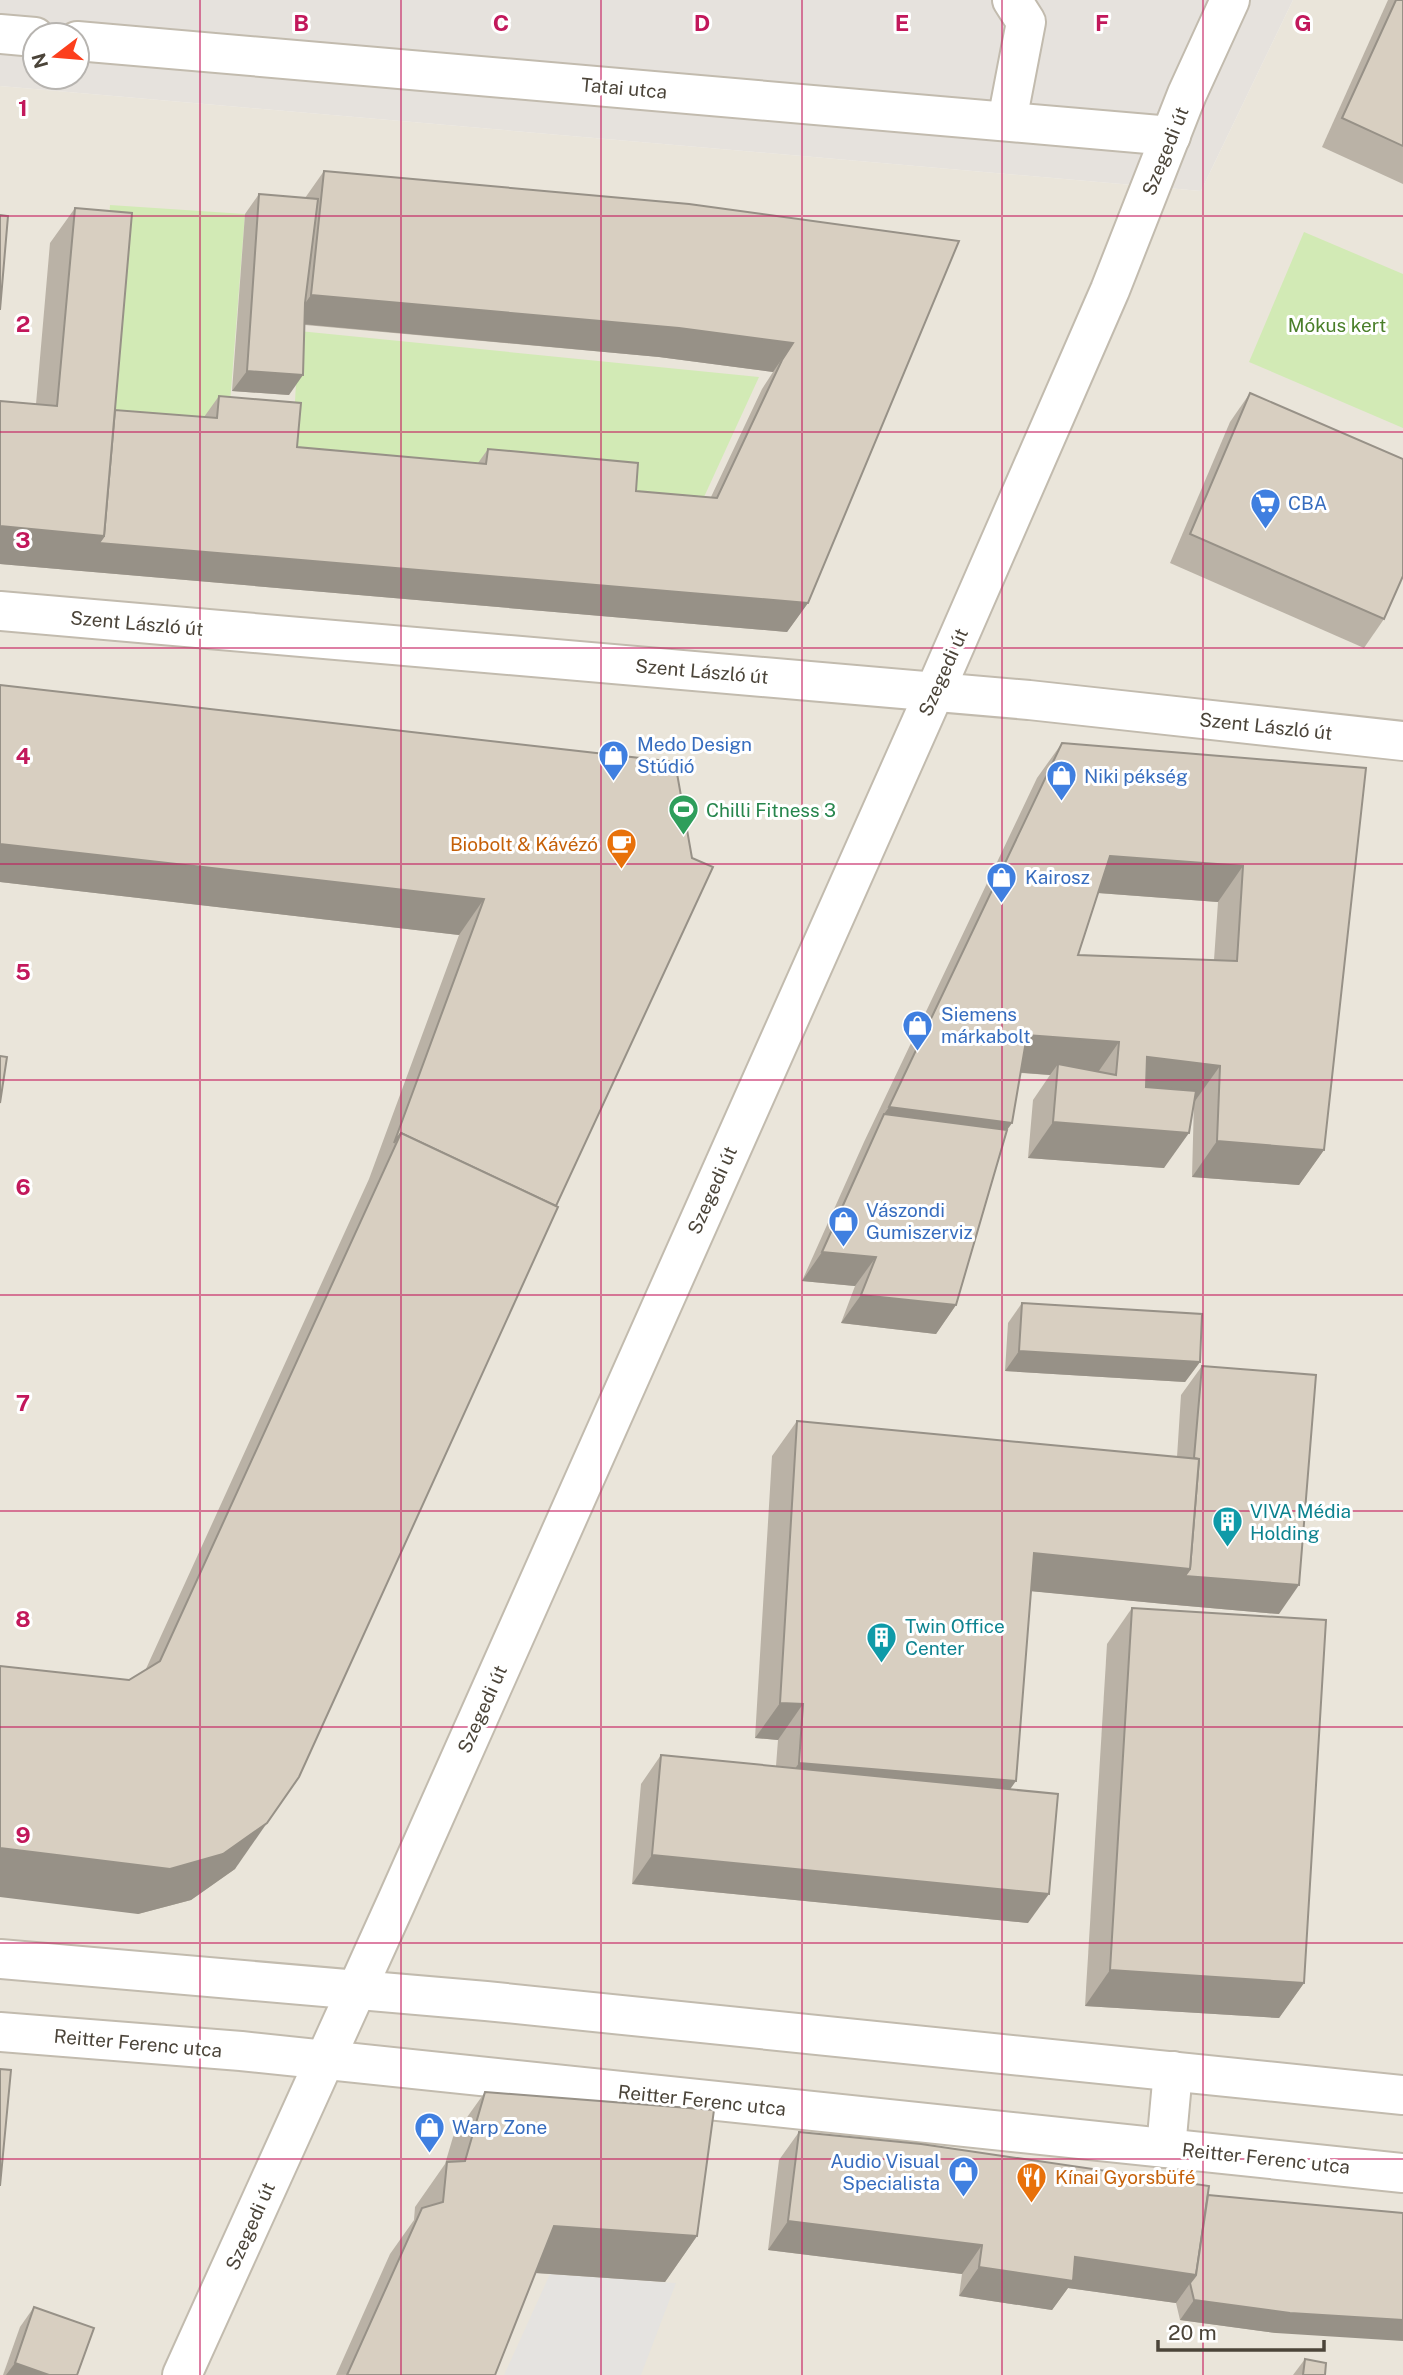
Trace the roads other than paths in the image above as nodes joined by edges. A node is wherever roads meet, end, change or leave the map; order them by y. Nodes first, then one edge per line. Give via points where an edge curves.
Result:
1 (1012, 0) edge
2 (1230, 0) edge
3 (0, 34) edge
4 (21, 36) edge
5 (91, 42) edge
6 (1007, 121) junction
7 (1171, 136) junction
8 (0, 611) edge
9 (935, 691) junction
10 (1403, 741) edge
11 (0, 1959) edge
12 (355, 1989) junction
13 (0, 2032) edge
14 (323, 2061) junction
15 (1173, 2071) junction
16 (1403, 2095) edge
17 (1166, 2148) junction
18 (1403, 2173) edge
19 (182, 2375) edge

1 - 6 street via 1026,22
2 - 7 street, Szegedi út
3 - 4 street
5 - 6 street, Tatai utca
6 - 7 street, Tatai utca
7 - 9 street, Szegedi út via 1110,290
8 - 9 street, Szent László út
9 - 10 street, Szent László út
9 - 12 street, Szegedi út
11 - 12 street
12 - 14 street, Szegedi út
12 - 15 street
13 - 14 street, Reitter Ferenc utca
14 - 17 street, Reitter Ferenc utca
14 - 19 street, Szegedi út
15 - 16 street
15 - 17 street
17 - 18 street, Reitter Ferenc utca

